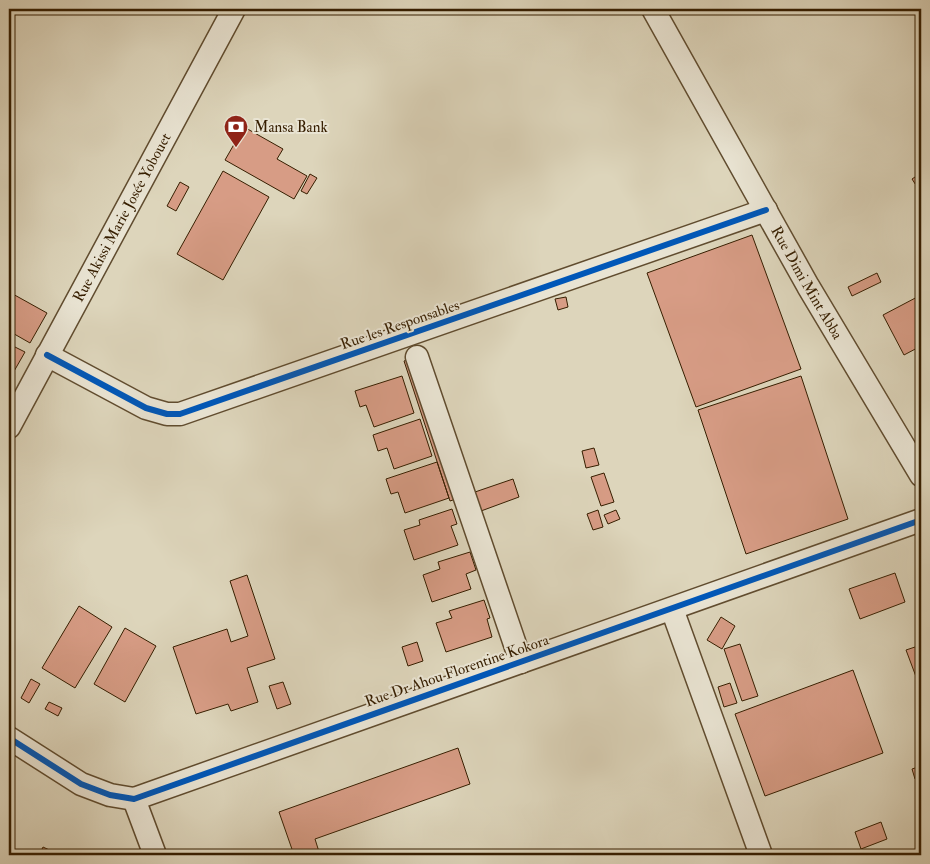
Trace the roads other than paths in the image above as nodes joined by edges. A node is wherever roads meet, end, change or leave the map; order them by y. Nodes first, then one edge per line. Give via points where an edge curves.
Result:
1 (234, 9) edge
2 (653, 9) edge
3 (766, 210) junction
4 (47, 355) junction
5 (417, 357) dead end
6 (9, 427) edge
7 (921, 475) edge
8 (921, 520) edge
9 (672, 609) junction
10 (521, 662) junction
11 (9, 738) edge
12 (134, 799) junction
13 (154, 855) edge
14 (760, 855) edge

1 - 4 street, Rue Akissi Marie Josée Yobouet
2 - 3 street, Rue Dimi Mint Abba
3 - 4 street, Rue les Responsables via 180,414 146,408
3 - 7 street, Rue Dimi Mint Abba
4 - 6 street, Rue Akissi Marie Josée Yobouet
5 - 10 street
8 - 9 street, Rue Dr Ahou Florentine Kokora
9 - 10 street, Rue Dr Ahou Florentine Kokora
9 - 14 street
10 - 12 street, Rue Dr Ahou Florentine Kokora
11 - 12 street, Rue Dr Ahou Florentine Kokora via 81,784 110,795
12 - 13 street

